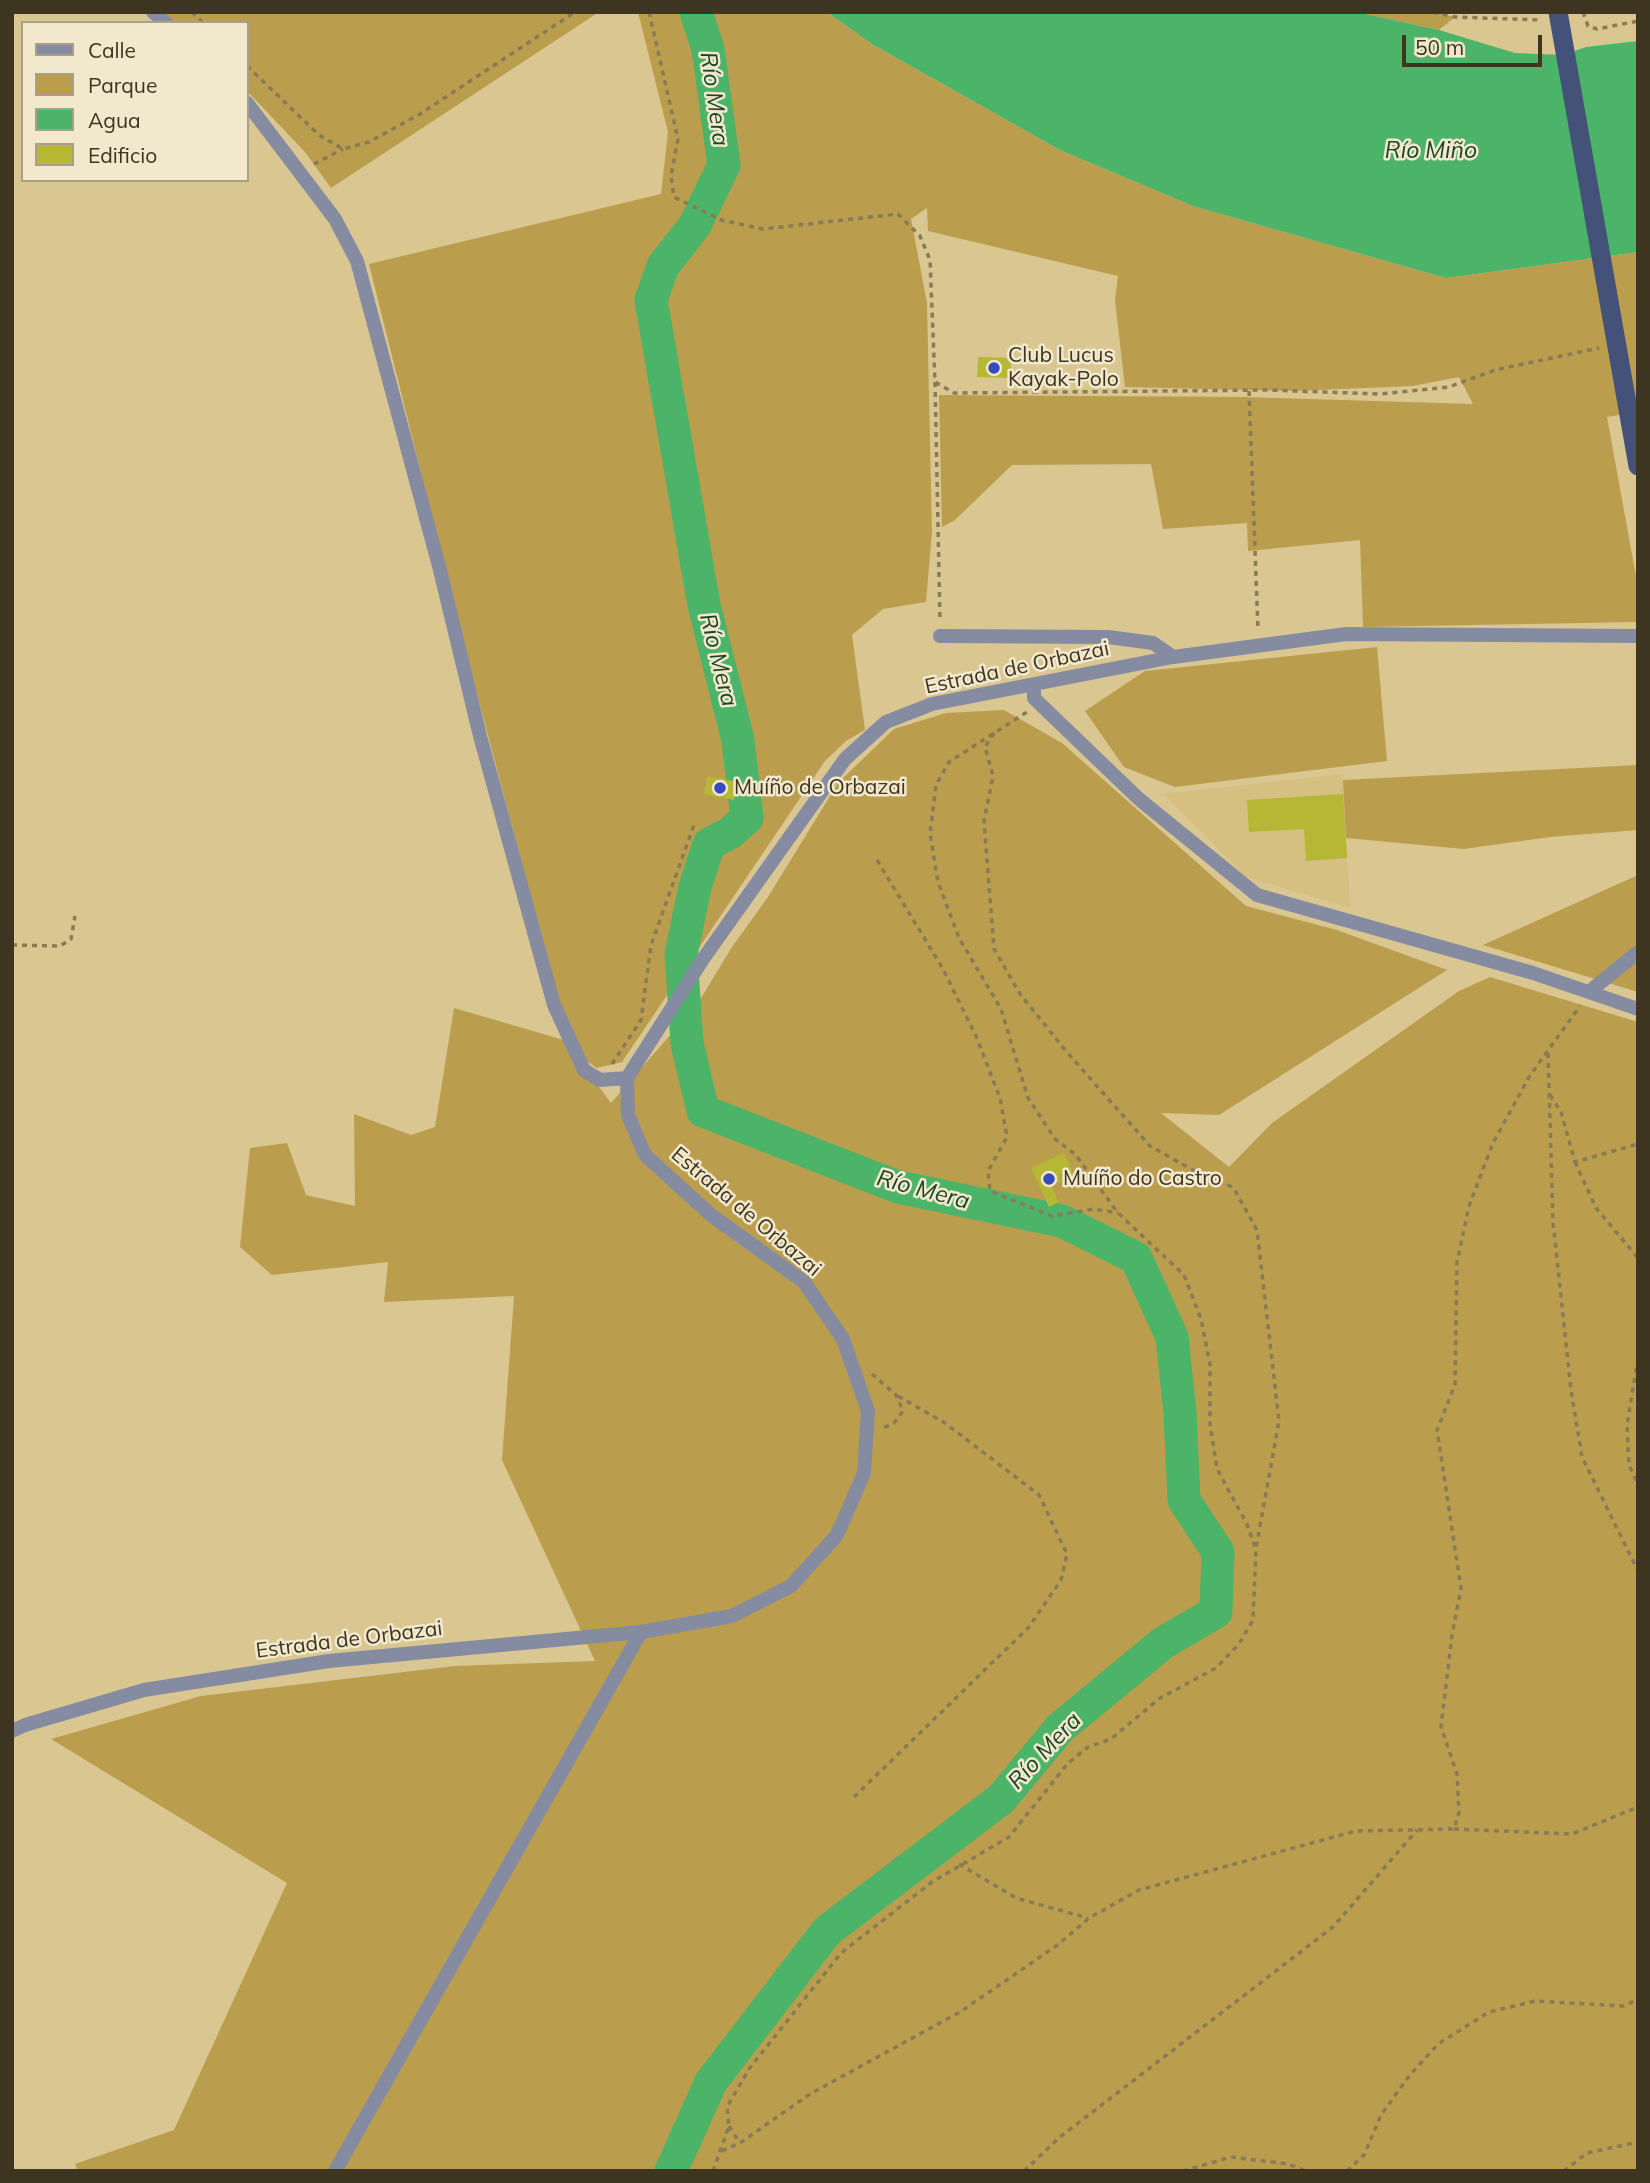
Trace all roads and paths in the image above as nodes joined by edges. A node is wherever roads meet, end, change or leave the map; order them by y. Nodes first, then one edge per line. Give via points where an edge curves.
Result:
1 (575, 12) edge
2 (649, 12) edge
3 (1433, 12) edge
4 (1583, 12) edge
5 (1553, 16) edge
6 (1638, 21) edge
7 (1580, 24) dead end
8 (1588, 26) junction
9 (248, 67) edge
10 (248, 104) edge
11 (343, 149) junction
12 (300, 172) junction
13 (1600, 347) dead end
14 (935, 382) junction
15 (1249, 391) junction
16 (1638, 466) edge
17 (939, 600) dead end
18 (1638, 635) edge
19 (940, 636) dead end
20 (1258, 645) junction
21 (1173, 657) junction
22 (1034, 685) junction
23 (1040, 704) junction
24 (995, 731) junction
25 (695, 822) dead end
26 (877, 860) dead end
27 (75, 916) dead end
28 (12, 945) edge
29 (1638, 951) edge
30 (1589, 992) junction
31 (1638, 1009) edge
32 (1548, 1052) junction
33 (627, 1078) junction
34 (607, 1079) junction
35 (1549, 1093) junction
36 (1638, 1144) edge
37 (1575, 1162) junction
38 (1118, 1213) junction
39 (1638, 1258) edge
40 (1638, 1358) edge
41 (896, 1395) dead end
42 (1638, 1485) edge
43 (1256, 1550) junction
44 (1638, 1571) edge
45 (641, 1632) junction
46 (12, 1731) edge
47 (854, 1797) dead end
48 (1638, 1807) edge
49 (1454, 1829) junction
50 (1417, 1830) junction
51 (959, 1864) junction
52 (1090, 1918) junction
53 (1638, 1999) edge
54 (729, 2126) junction
55 (1638, 2142) edge
56 (740, 2143) junction
57 (722, 2151) junction
58 (335, 2171) edge
59 (713, 2171) edge
60 (1024, 2171) edge
61 (1183, 2171) edge
62 (1306, 2171) edge
63 (1348, 2171) edge
64 (1564, 2171) edge

1 - 11 path via 420,114 369,142
2 - 14 path via 678,139 671,176 674,197 720,220 763,229 898,214 920,236 930,260
3 - 5 path via 1455,17
4 - 8 path
5 - 16 highway, bridge
6 - 8 path via 1597,29
7 - 8 path
9 - 11 path via 319,135
10 - 12 street
11 - 12 path
12 - 34 street via 335,219 357,261 554,1004 584,1070
13 - 15 path via 1495,370 1449,387 1379,394
14 - 15 path via 954,393
14 - 17 path
15 - 20 path
18 - 20 street, Estrada de Orbazai via 1346,634
19 - 21 street via 1108,637 1153,643
20 - 21 street, Estrada de Orbazai
21 - 22 street, Estrada de Orbazai
22 - 23 street via 1034,698
22 - 33 street, Estrada de Orbazai via 932,704 886,722 845,759 703,959
23 - 24 path
23 - 30 street via 1139,799 1257,895
24 - 38 path via 949,762 935,788 930,834 938,882 959,938 1001,1009 1028,1098 1055,1139 1075,1154
24 - 43 path via 985,747 993,776 984,821 994,949 1035,1013 1150,1146 1233,1187 1257,1230 1279,1421
25 - 34 path via 651,945 641,1020 613,1061
26 - 38 path via 943,969 1000,1098 1007,1137 988,1171 990,1191 1052,1216 1094,1209
27 - 28 path via 71,939 60,946
29 - 30 street
30 - 31 street
30 - 32 path
32 - 35 path
32 - 49 path via 1493,1143 1469,1206 1457,1262 1455,1385 1437,1430 1461,1588 1441,1727 1457,1774 1459,1812
33 - 34 street
33 - 45 street, Estrada de Orbazai via 628,1115 645,1155 711,1215 804,1282 843,1339 868,1411 864,1473 837,1535 791,1586 732,1616
35 - 37 path via 1561,1112
35 - 44 path via 1553,1222 1583,1457
36 - 37 path
37 - 39 path via 1595,1208
38 - 43 path via 1184,1275 1201,1319 1210,1364 1210,1424 1217,1469
40 - 42 path via 1627,1425 1629,1465
41 - 47 path via 945,1423 1039,1495 1067,1554 1061,1580 1029,1626
43 - 51 path via 1253,1620 1224,1660 1160,1698 1111,1739 1088,1747 1068,1763 1009,1837
45 - 46 street, Estrada de Orbazai via 329,1661 144,1690
45 - 58 street
48 - 49 path via 1573,1833
49 - 50 path
50 - 52 path via 1356,1831 1191,1874 1139,1890
50 - 60 path via 1333,1927 1060,2137
51 - 52 path via 1016,1898
51 - 54 path via 841,1952 749,2069 727,2107
52 - 56 path via 960,2012 810,2094
53 - 63 path via 1625,2006 1535,2001 1489,2012 1438,2044 1409,2076 1381,2115 1364,2155
54 - 56 path
54 - 57 path
55 - 64 path via 1587,2153
56 - 57 path
57 - 59 path
61 - 62 path via 1231,2157 1289,2164

